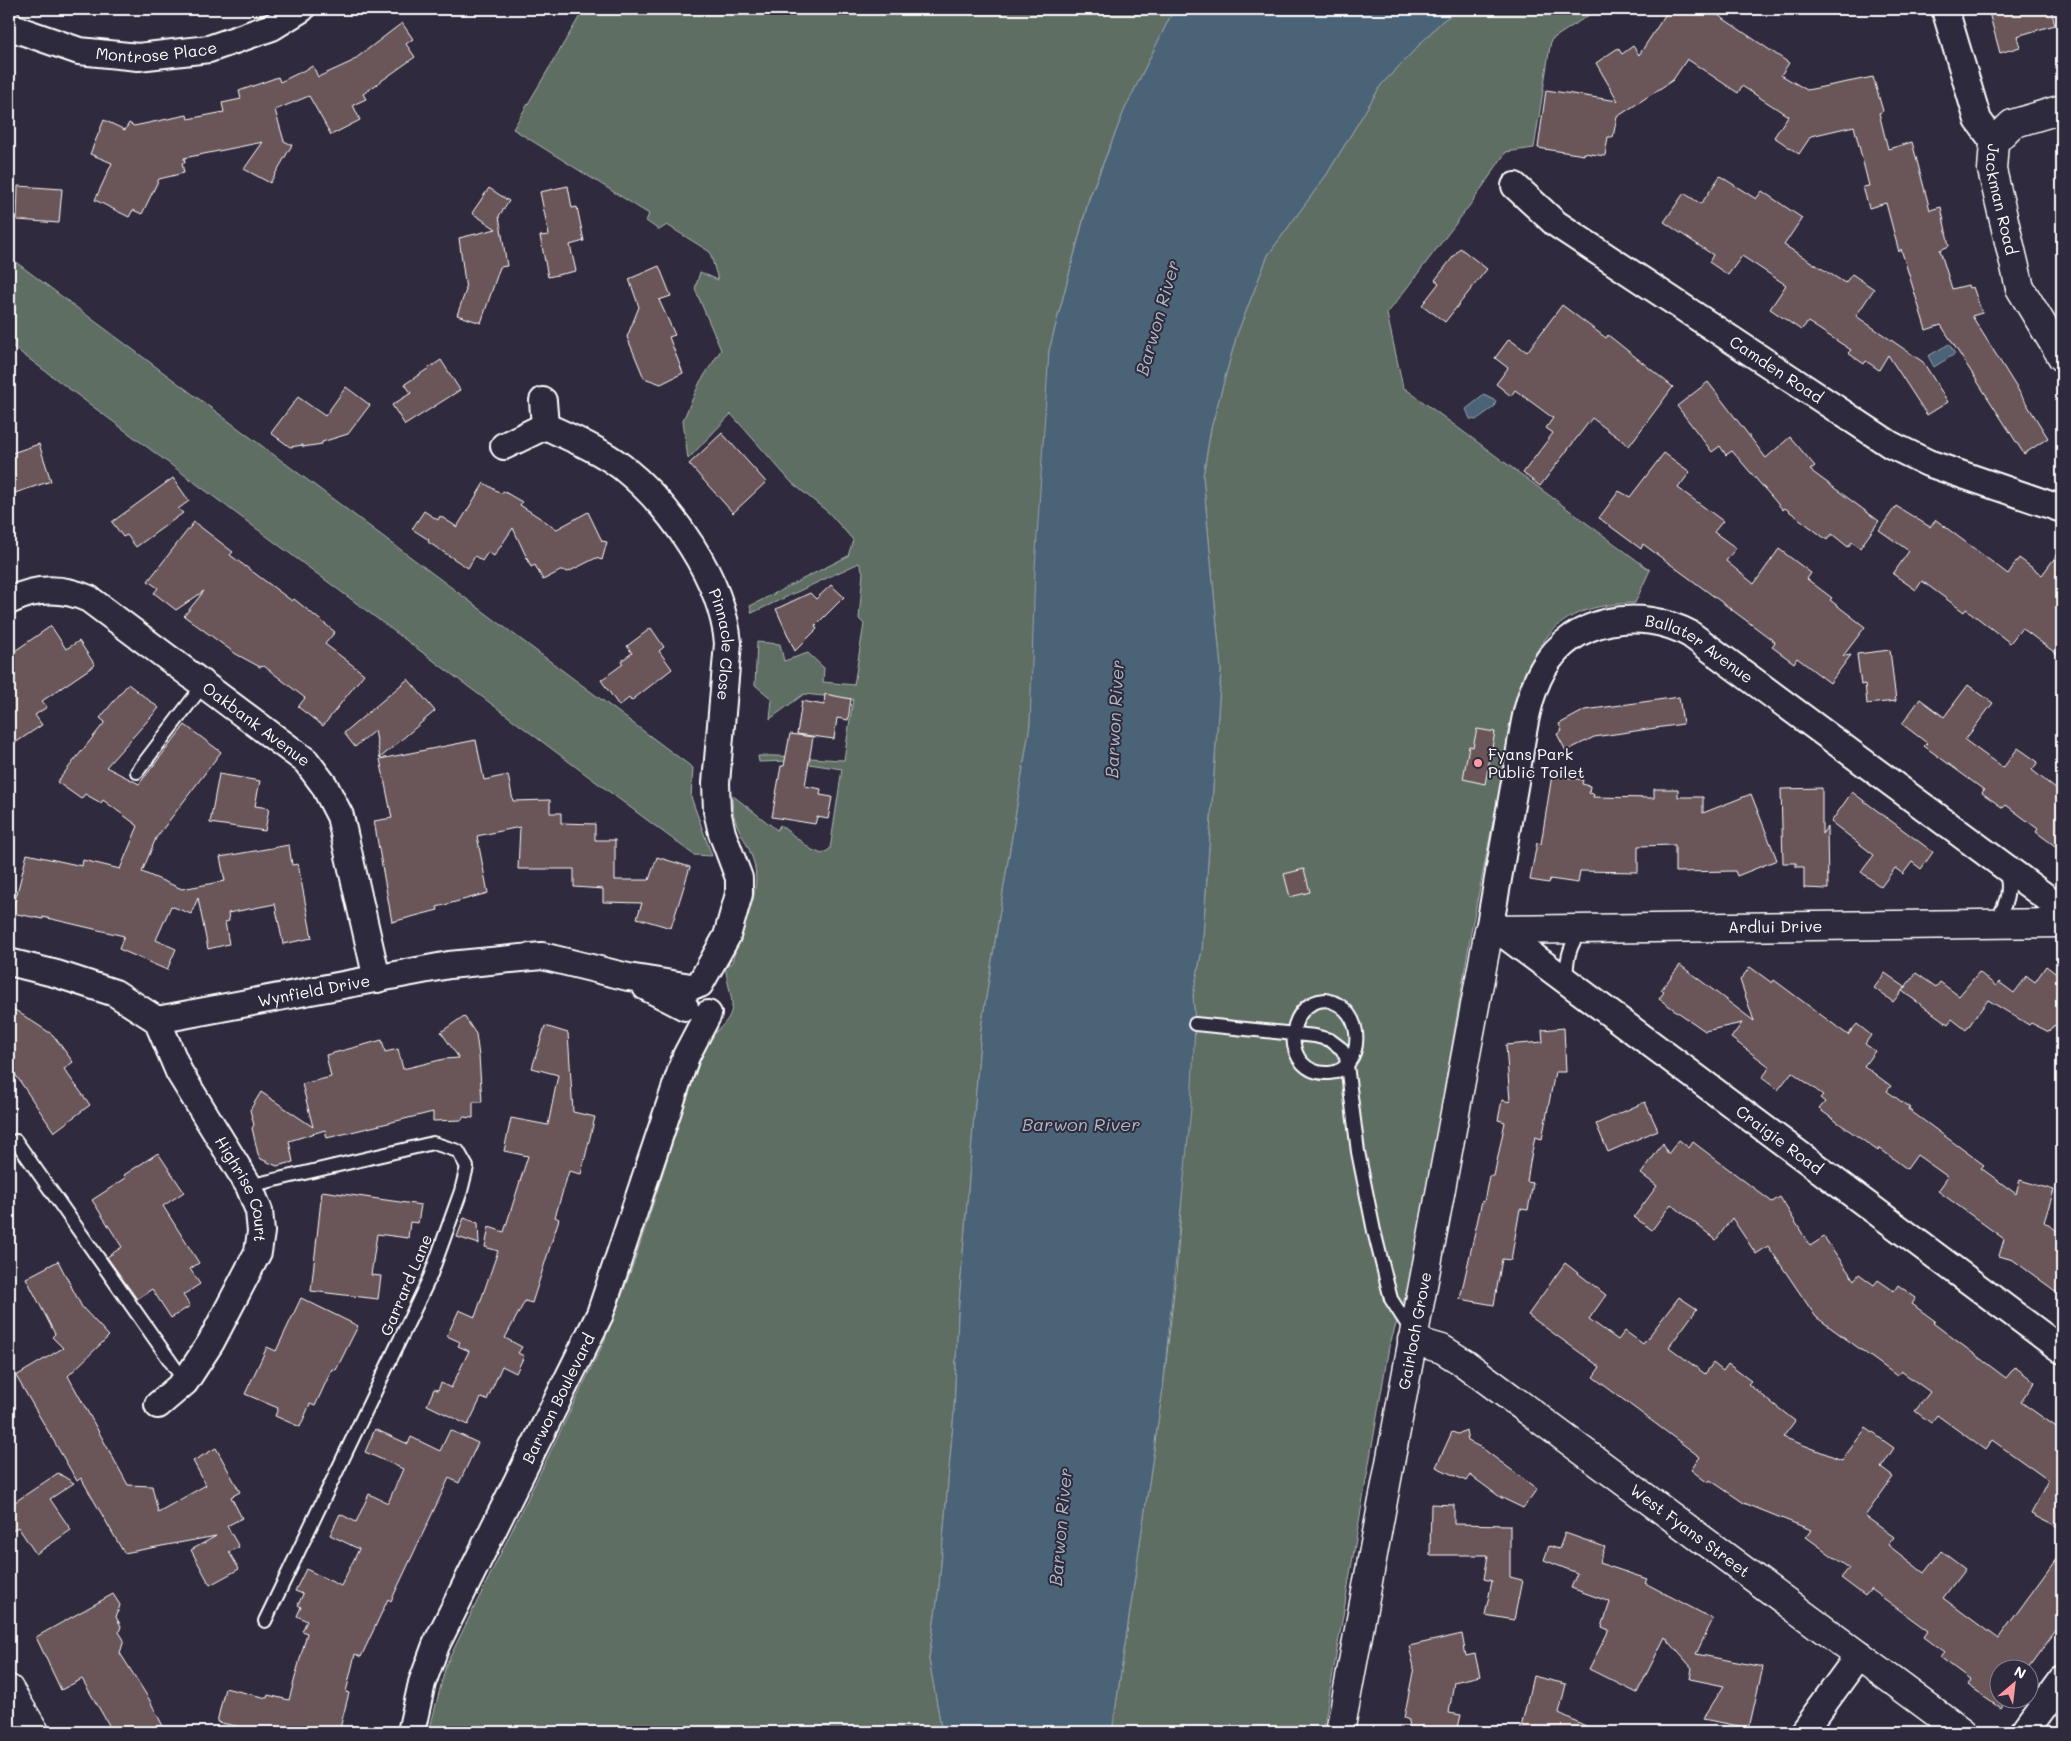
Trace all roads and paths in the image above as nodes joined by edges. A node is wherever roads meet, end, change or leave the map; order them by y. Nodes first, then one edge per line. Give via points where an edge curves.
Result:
1 (301, 9) edge
2 (1945, 9) edge
3 (9, 23) edge
4 (2062, 109) edge
5 (1994, 142) junction
6 (1515, 186) dead end
7 (2062, 358) edge
8 (543, 401) dead end
9 (545, 426) junction
10 (504, 446) dead end
11 (2058, 504) edge
12 (9, 602) edge
13 (204, 684) junction
14 (137, 772) dead end
15 (2002, 864) junction
16 (2062, 909) edge
17 (1993, 923) junction
18 (2062, 923) edge
19 (1583, 929) junction
20 (1494, 930) junction
21 (9, 962) edge
22 (377, 979) junction
23 (1568, 982) junction
24 (698, 1000) junction
25 (157, 1020) junction
26 (1195, 1024) dead end
27 (1293, 1033) junction
28 (1348, 1063) junction
29 (16, 1141) dead end
30 (249, 1186) junction
31 (1413, 1337) junction
32 (2062, 1350) edge
33 (185, 1382) junction
34 (158, 1405) dead end
35 (265, 1621) dead end
36 (1859, 1654) junction
37 (2062, 1680) edge
38 (9, 1689) edge
39 (35, 1732) edge
40 (411, 1732) edge
41 (1340, 1732) edge
42 (1803, 1732) edge
43 (1962, 1732) edge
44 (2024, 1732) edge

1 - 3 street, Montrose Place via 272,27 209,49 138,57 79,51 13,28
2 - 5 street, Jackman Road via 1978,120
4 - 5 street via 2012,124
5 - 7 street, Jackman Road via 1992,170 2020,288
6 - 11 street, Camden Road via 1555,223 1884,441 1928,463
8 - 9 street
9 - 10 street
9 - 24 street, Pinnacle Close via 622,467 644,488 671,516 692,548 721,608 728,643 716,783 717,811 739,878 737,906 727,936
12 - 13 street, Oakbank Avenue via 31,592 72,591 89,599
13 - 14 lane
13 - 22 street, Oakbank Avenue via 306,761 324,785 340,816
15 - 16 street, Ballater Avenue
15 - 17 lane via 2008,894
15 - 20 street, Ballater Avenue via 1690,634 1653,620 1614,620 1581,632 1564,645 1548,661 1532,693
17 - 18 street, Ardlui Drive
17 - 19 street, Ardlui Drive
19 - 20 street, Ardlui Drive
19 - 23 lane via 1568,956
20 - 23 street, Craigie Road
20 - 31 street, Gairloch Grove
21 - 25 street via 115,993
22 - 24 street, Wynfield Drive via 466,963 542,956 628,977
22 - 25 street, Wynfield Drive
23 - 32 street, Craigie Road
24 - 40 street, Barwon Boulevard via 686,1056 600,1314 436,1645 422,1683
25 - 30 street, Highrise Court via 179,1072
26 - 27 lane
27 - 28 lane via 1330,1040 1342,1049
27 - 28 lane via 1294,1053 1309,1068 1329,1073 1342,1070
27 - 28 lane via 1299,1015 1312,1002 1326,1000 1338,1003 1351,1014 1356,1030 1354,1050
28 - 31 lane via 1358,1152 1374,1231 1391,1299
29 - 33 lane
30 - 33 street, Highrise Court via 259,1211 258,1252 211,1342
30 - 35 lane, Garrard Lane via 433,1144 458,1151 467,1167 430,1277
31 - 36 street, West Fyans Street via 1458,1360
31 - 41 street, Gairloch Grove
33 - 34 street, Highrise Court
36 - 42 street
36 - 43 street, West Fyans Street
37 - 44 street
38 - 39 street

